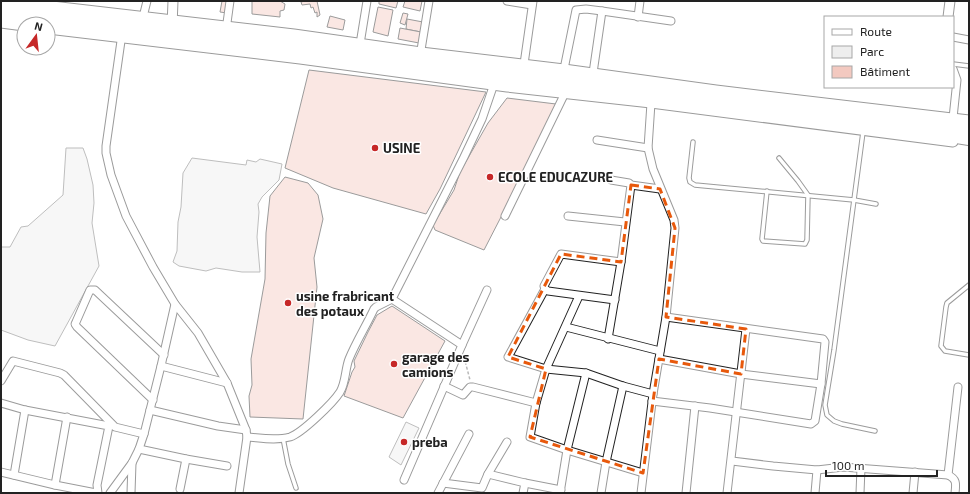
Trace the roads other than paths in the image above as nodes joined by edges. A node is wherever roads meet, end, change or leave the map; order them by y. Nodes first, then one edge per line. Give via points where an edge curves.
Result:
1 (9, 1) edge
2 (146, 1) edge
3 (173, 1) edge
4 (230, 1) edge
5 (367, 1) edge
6 (429, 1) edge
7 (507, 1) edge
8 (587, 1) edge
9 (640, 1) edge
10 (950, 1) edge
11 (532, 3) edge
12 (1, 7) edge
13 (586, 9) junction
14 (602, 11) junction
15 (948, 16) edge
16 (1, 17) edge
17 (142, 17) junction
18 (638, 17) junction
19 (16, 20) edge
20 (671, 21) dead end
21 (1, 23) edge
22 (16, 23) edge
23 (56, 26) edge
24 (226, 29) junction
25 (56, 30) edge
26 (171, 31) junction
27 (122, 34) junction
28 (954, 37) edge
29 (969, 40) edge
30 (360, 44) junction
31 (420, 55) junction
32 (524, 64) junction
33 (954, 64) edge
34 (969, 66) edge
35 (564, 69) junction
36 (954, 71) edge
37 (593, 73) junction
38 (495, 81) junction
39 (565, 93) junction
40 (651, 103) junction
41 (953, 118) junction
42 (969, 120) edge
43 (969, 128) edge
44 (863, 131) junction
45 (969, 139) edge
46 (597, 140) dead end
47 (693, 142) dead end
48 (969, 144) edge
49 (648, 148) junction
50 (779, 158) dead end
51 (611, 180) dead end
52 (631, 185) junction
53 (660, 189) junction
54 (767, 191) junction
55 (808, 195) junction
56 (854, 200) junction
57 (876, 204) dead end
58 (505, 216) dead end
59 (568, 216) dead end
60 (625, 222) junction
61 (621, 262) junction
62 (969, 285) edge
63 (545, 289) junction
64 (487, 290) dead end
65 (579, 296) junction
66 (392, 299) junction
67 (615, 300) junction
68 (175, 304) junction
69 (666, 318) junction
70 (566, 327) junction
71 (746, 329) junction
72 (608, 339) junction
73 (462, 345) junction
74 (660, 351) junction
75 (164, 355) junction
76 (969, 355) edge
77 (658, 359) junction
78 (161, 366) junction
79 (546, 369) junction
80 (586, 373) junction
81 (741, 374) junction
82 (1, 381) edge
83 (227, 383) junction
84 (821, 384) junction
85 (444, 386) junction
86 (623, 386) junction
87 (958, 387) dead end
88 (653, 398) junction
89 (152, 400) junction
90 (1, 403) edge
91 (536, 403) junction
92 (695, 406) junction
93 (25, 410) junction
94 (150, 410) junction
95 (736, 413) junction
96 (67, 417) junction
97 (112, 426) junction
98 (875, 431) dead end
99 (247, 433) junction
100 (144, 434) junction
101 (469, 434) dead end
102 (283, 438) junction
103 (507, 442) dead end
104 (139, 449) junction
105 (567, 450) junction
106 (186, 459) junction
107 (732, 461) junction
108 (606, 462) junction
109 (132, 463) junction
110 (227, 466) dead end
111 (861, 468) junction
112 (817, 470) junction
113 (1, 472) edge
114 (915, 472) junction
115 (644, 473) junction
116 (488, 474) junction
117 (14, 475) junction
118 (948, 475) junction
119 (404, 480) dead end
120 (443, 483) junction
121 (525, 483) junction
122 (55, 485) junction
123 (296, 488) dead end
124 (180, 489) dead end
125 (560, 491) edge
126 (97, 493) edge
127 (110, 493) edge
128 (131, 493) edge
129 (239, 493) edge
130 (438, 493) edge
131 (523, 493) edge
132 (601, 493) edge
133 (642, 493) edge
134 (686, 493) edge
135 (728, 493) edge
136 (815, 493) edge
137 (860, 493) edge
138 (913, 493) edge
139 (955, 493) edge

1 - 17 street
2 - 17 street
3 - 26 street
4 - 24 street
5 - 30 street
6 - 31 street
7 - 11 street
8 - 13 street
9 - 18 street
10 - 15 street
11 - 32 street
12 - 26 highway
13 - 14 street
13 - 35 street via 575,12
14 - 18 street
14 - 37 street
16 - 19 highway
17 - 26 street
18 - 20 street
21 - 22 street
23 - 27 highway
24 - 26 highway
24 - 30 street via 294,34
24 - 31 highway
25 - 27 street
26 - 27 highway
26 - 38 highway via 236,48
27 - 68 street via 106,153 126,216 152,267
28 - 29 street
30 - 31 street
31 - 32 street
31 - 43 highway via 569,78
32 - 35 street
33 - 34 lane
35 - 37 street
36 - 41 street via 958,80
37 - 41 street
38 - 39 street
38 - 45 highway
38 - 66 street via 482,119
39 - 40 street
39 - 58 street
40 - 44 street
40 - 49 street
41 - 42 street
44 - 48 street
44 - 56 lane
46 - 49 street
47 - 54 lane via 690,182 695,185
49 - 53 street
50 - 55 lane
51 - 52 street
52 - 53 street
52 - 60 street
53 - 69 street via 675,228
54 - 55 lane
54 - 55 lane via 762,238 765,242 806,243
55 - 56 lane
56 - 57 lane
56 - 98 lane via 825,405 827,416 834,421
59 - 60 street
60 - 61 street
61 - 63 street via 561,254 544,286
61 - 67 street
62 - 76 lane via 947,303 941,346 945,351
63 - 65 street
63 - 79 street via 508,357
64 - 73 street
65 - 67 street
65 - 70 street
66 - 73 street
66 - 102 street via 374,309 349,359 340,392 298,434
67 - 72 street
68 - 75 street
68 - 83 street via 198,333
69 - 71 street
69 - 74 street
70 - 72 street
70 - 79 street
71 - 81 street
71 - 84 street via 823,338 825,342
72 - 74 street
73 - 85 street
74 - 77 street
75 - 78 street
75 - 89 street via 94,290 90,290 75,324
77 - 81 street
77 - 88 street
78 - 83 street
78 - 89 street
79 - 80 street
79 - 91 street
80 - 86 street
80 - 105 street
81 - 84 street
81 - 95 street
82 - 97 street via 13,361 60,373
83 - 99 street
84 - 95 street via 815,421 811,424
85 - 91 street via 463,395 471,387
85 - 119 street
86 - 88 street
86 - 108 street
87 - 118 street
88 - 92 street
88 - 115 street
89 - 94 street
90 - 93 street
91 - 105 street via 530,437
92 - 95 street
92 - 134 street
93 - 96 street
93 - 117 street
94 - 99 street
94 - 100 street
95 - 107 street
96 - 97 street
96 - 122 street
97 - 100 street
97 - 126 street via 96,485
99 - 102 street via 273,439
99 - 129 street
100 - 104 street
101 - 120 street
102 - 123 lane
103 - 116 street
104 - 106 street
104 - 109 street
105 - 108 street
105 - 125 street
106 - 110 street
106 - 124 street
107 - 112 street
107 - 135 street
108 - 115 street
108 - 132 street
109 - 127 street
109 - 128 street
111 - 112 street via 834,467
111 - 114 street
111 - 137 street
112 - 136 street
113 - 117 street
114 - 118 street
114 - 138 street
115 - 133 street
116 - 120 street via 482,488
116 - 121 street
117 - 122 street
118 - 139 street via 956,481
120 - 130 street
121 - 125 street
121 - 131 street
122 - 126 street

